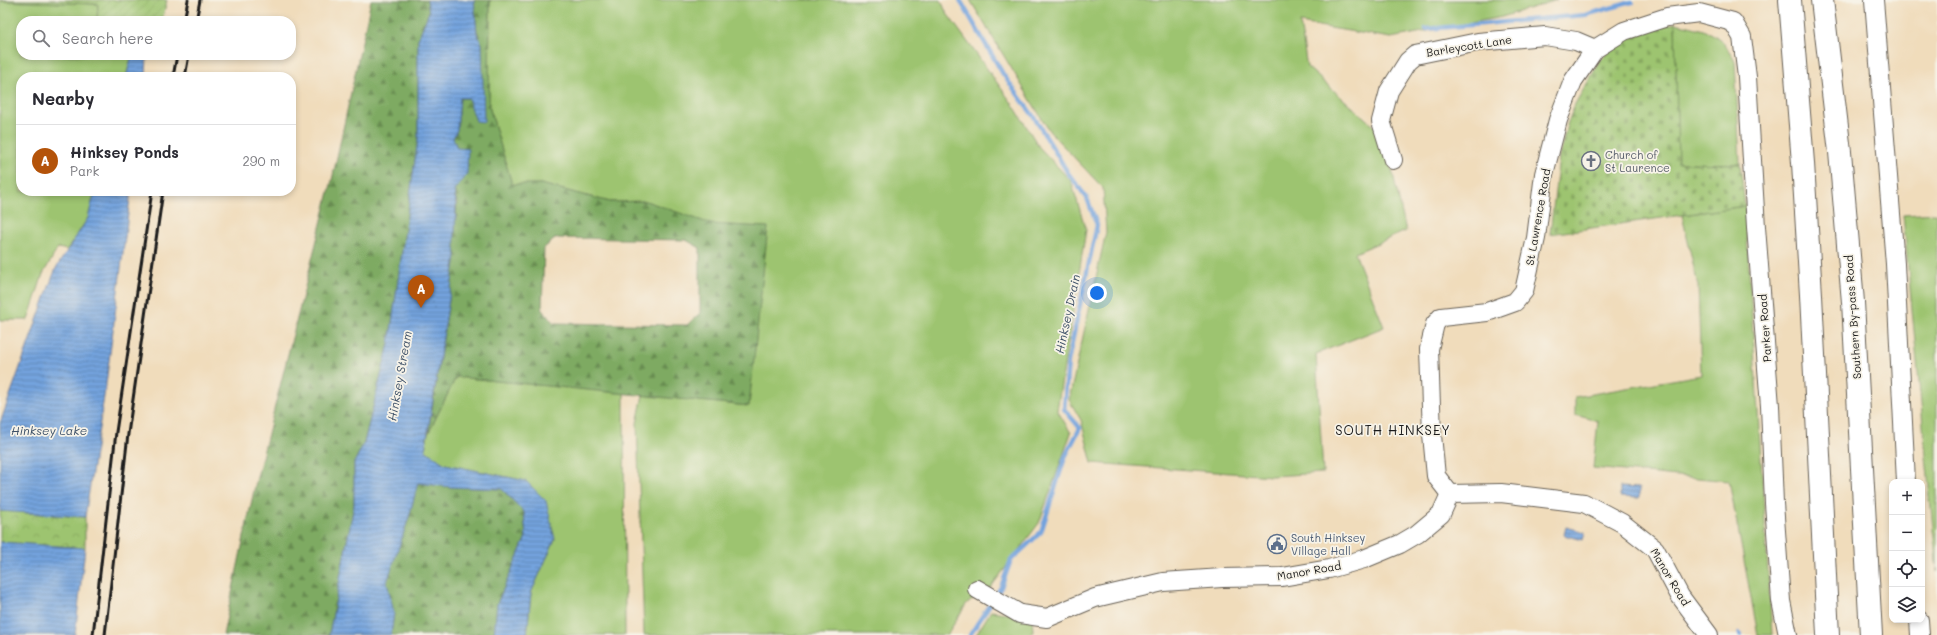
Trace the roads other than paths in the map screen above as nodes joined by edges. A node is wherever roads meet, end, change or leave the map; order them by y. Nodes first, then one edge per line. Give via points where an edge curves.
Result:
1 (1790, 0) edge
2 (1822, 0) edge
3 (1874, 0) edge
4 (1733, 22) joint
5 (1595, 49) junction
6 (1393, 160) dead end
7 (1906, 479) edge
8 (1450, 494) junction
9 (987, 596) dead end
10 (1919, 623) edge
11 (1709, 635) edge
12 (1788, 635) edge
13 (1828, 635) edge
14 (1871, 635) edge
15 (1920, 635) edge

1 - 13 highway via 1803,163
2 - 14 highway, Southern By-pass Road via 1840,152 1852,294
3 - 7 street via 1895,264
4 - 5 street, St Lawrence Road via 1699,13 1667,17 1624,31
4 - 12 street, Parker Road via 1742,36 1747,77 1781,601
5 - 6 street, Barleycott Lane via 1576,41 1545,36 1478,42 1415,55 1408,61 1389,91 1381,121
5 - 8 street, St Lawrence Road via 1573,82 1558,120 1544,174 1536,238 1524,291 1515,302 1487,312 1441,317 1435,324 1430,349 1432,435 1436,476
8 - 9 street, Manor Road via 1441,514 1418,534 1364,559 1329,569 1282,577 1163,582 1095,598 1047,618 1020,614
8 - 11 street, Manor Road via 1501,493 1584,503 1622,523 1655,548 1680,596
10 - 15 street

